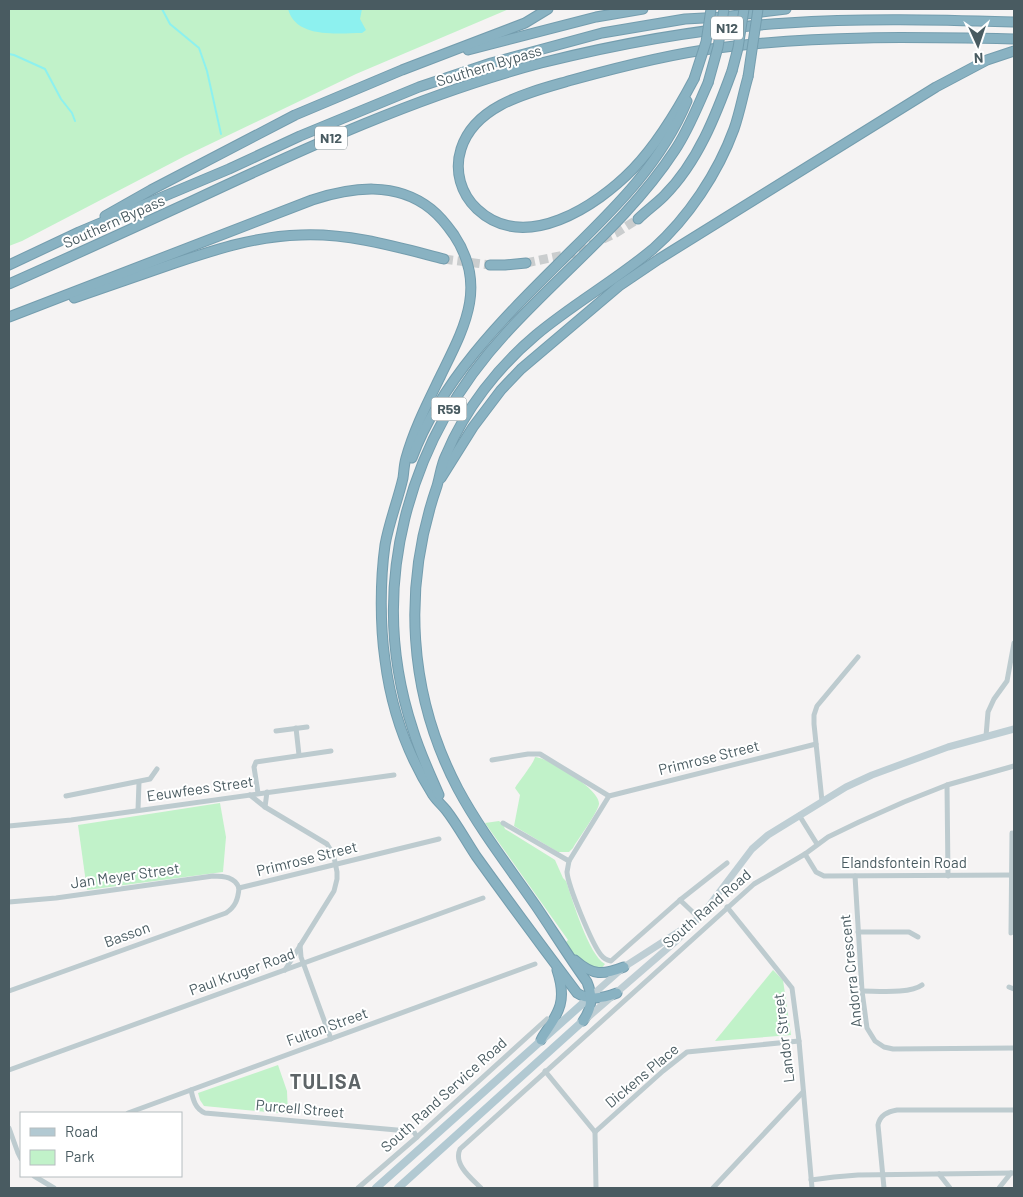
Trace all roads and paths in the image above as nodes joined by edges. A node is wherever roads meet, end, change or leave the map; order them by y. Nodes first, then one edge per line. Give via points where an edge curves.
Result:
1 (548, 9) edge
2 (643, 9) edge
3 (711, 9) edge
4 (724, 9) edge
5 (744, 9) edge
6 (758, 9) edge
7 (786, 9) edge
8 (1014, 22) edge
9 (1014, 39) edge
10 (1014, 51) edge
11 (693, 81) junction
12 (363, 86) junction
13 (638, 219) tunnel mouth
14 (72, 235) junction
15 (444, 258) tunnel mouth
16 (526, 263) tunnel mouth
17 (9, 264) edge
18 (490, 265) tunnel mouth
19 (9, 284) edge
20 (49, 302) junction
21 (9, 317) edge
22 (403, 476) junction
23 (439, 481) junction
24 (1014, 643) edge
25 (858, 657) dead end
26 (307, 727) dead end
27 (296, 728) junction
28 (1014, 729) edge
29 (276, 731) dead end
30 (986, 736) junction
31 (816, 744) junction
32 (331, 751) dead end
33 (299, 755) junction
34 (492, 760) dead end
35 (1014, 766) edge
36 (157, 770) dead end
37 (394, 774) dead end
38 (139, 782) junction
39 (947, 785) junction
40 (267, 792) junction
41 (250, 794) junction
42 (258, 794) junction
43 (66, 796) dead end
44 (609, 796) junction
45 (822, 801) junction
46 (265, 807) junction
47 (138, 810) junction
48 (445, 810) junction
49 (799, 815) junction
50 (503, 823) dead end
51 (9, 826) edge
52 (1012, 833) dead end
53 (439, 838) dead end
54 (817, 844) junction
55 (806, 854) junction
56 (569, 861) junction
57 (727, 863) dead end
58 (336, 864) junction
59 (1012, 875) edge
60 (854, 876) junction
61 (948, 876) junction
62 (239, 888) junction
63 (483, 898) dead end
64 (680, 900) junction
65 (9, 902) edge
66 (727, 907) junction
67 (698, 918) junction
68 (692, 924) junction
69 (858, 932) junction
70 (1011, 933) dead end
71 (918, 937) dead end
72 (300, 945) junction
73 (568, 954) junction
74 (304, 963) junction
75 (555, 963) junction
76 (535, 964) dead end
77 (624, 967) junction
78 (285, 970) junction
79 (922, 985) dead end
80 (9, 991) edge
81 (862, 991) junction
82 (617, 992) junction
83 (590, 997) junction
84 (546, 1019) dead end
85 (583, 1021) junction
86 (331, 1039) junction
87 (542, 1040) junction
88 (799, 1041) junction
89 (1014, 1048) edge
90 (9, 1070) edge
91 (545, 1071) junction
92 (190, 1090) junction
93 (803, 1092) junction
94 (1014, 1110) edge
95 (131, 1112) edge
96 (9, 1128) edge
97 (595, 1132) junction
98 (417, 1137) junction
99 (19, 1153) edge
100 (1013, 1173) edge
101 (939, 1174) junction
102 (883, 1175) junction
103 (36, 1177) edge
104 (811, 1180) junction
105 (54, 1188) edge
106 (358, 1188) edge
107 (376, 1188) edge
108 (398, 1188) edge
109 (481, 1188) edge
110 (596, 1188) edge
111 (713, 1188) edge
112 (812, 1188) edge
113 (884, 1188) edge
114 (950, 1188) edge
115 (999, 1188) edge

1 - 12 highway via 525,23
2 - 12 highway via 596,17 469,50
3 - 11 highway, bridge via 706,42
4 - 48 highway, R59, bridge via 708,83 684,134 652,183 476,368 447,411 421,466 398,545 394,628 412,729
5 - 13 highway, bridge via 732,71 694,157 664,196
6 - 23 highway, R59, bridge via 752,59 734,130 693,204 653,249 538,333 501,369 461,424 445,456
7 - 14 highway, Southern Bypass / N12 via 685,19 602,33 492,63 375,104
8 - 19 highway, Southern Bypass / N12 via 846,20 725,28 542,63 373,120
9 - 11 highway via 909,36 783,41 717,48 594,74 526,94 492,110 476,122 459,156 460,179 465,194 483,215 499,224 519,228 539,226 568,217 599,198 633,169 664,129
10 - 23 highway via 982,62 936,86 619,286 550,343 501,390
11 - 22 highway via 683,111 649,168 629,193 478,348 436,408
12 - 14 highway via 247,139
14 - 17 highway, Southern Bypass / N12
15 - 20 highway via 352,238 303,234 276,236 208,252 74,298
16 - 18 highway
20 - 21 highway
20 - 22 highway via 331,194 377,189 416,200 441,218 460,245 468,264 470,292 468,315 460,337 415,432
22 - 48 highway via 385,544 384,659 402,732 415,763
23 - 73 highway, R59 via 416,573 414,634 422,691 441,751 458,787 486,835
24 - 30 street via 1007,681 988,712
25 - 31 street via 816,709
26 - 27 street
27 - 29 street
27 - 33 street
28 - 30 main road, South Rand Road
30 - 45 main road, South Rand Road via 886,769
31 - 44 street, Primrose Street
31 - 45 street
32 - 33 street
33 - 42 street via 256,762
34 - 44 street via 540,754
35 - 39 street, South Rand Road
36 - 38 street via 153,778
37 - 40 street, Eeuwfees Street
38 - 43 street
38 - 47 street
39 - 54 street, South Rand Road via 859,822
39 - 61 street
40 - 42 street, Eeuwfees Street
40 - 46 street
41 - 42 street, Eeuwfees Street
41 - 46 street
41 - 47 street, Eeuwfees Street
44 - 56 street
45 - 49 main road, South Rand Road
46 - 58 street via 327,844
47 - 51 street, Eeuwfees Street
48 - 75 highway, R59
49 - 54 street
49 - 67 main road, South Rand Road via 752,849
50 - 56 street
52 - 59 street
53 - 58 street, Primrose Street
54 - 55 street, South Rand Road
55 - 60 street, Elandsfontein Road via 819,875
55 - 66 street, South Rand Road via 754,884
56 - 64 street, South Rand Road via 567,876 591,940 609,961
57 - 64 street, South Rand Road
58 - 62 street, Primrose Street
58 - 72 street via 334,891
59 - 61 street, Elandsfontein Road
59 - 70 street
60 - 61 street, Elandsfontein Road
60 - 69 street, Andorra Crescent
62 - 65 street, Jan Meyer Street via 225,876 213,876
62 - 80 street, Basson via 236,902 226,913
63 - 74 street, Paul Kruger Road
64 - 67 street, South Rand Road
66 - 88 street, Landor Street via 791,986
66 - 91 street, South Rand Road
67 - 68 main road, South Rand Road
68 - 77 main road, South Rand Road
68 - 82 main road, South Rand Road
69 - 71 street via 909,932
69 - 81 street, Andorra Crescent
72 - 74 street
72 - 78 street
73 - 77 highway via 582,967 594,972 607,973
73 - 83 highway via 587,982
74 - 78 street, Paul Kruger Road
74 - 86 street
75 - 83 highway via 577,993
75 - 87 highway via 561,985 561,1006
76 - 86 street, Fulton Street
77 - 83 main road, South Rand Road
78 - 90 street, Paul Kruger Road
79 - 81 street via 909,990
81 - 89 street, Andorra Crescent via 868,1032 884,1047
82 - 83 highway via 601,998
82 - 85 main road, South Rand Road
83 - 85 highway via 590,1010
83 - 87 main road, South Rand Road
84 - 98 street, South Rand Service Road
85 - 108 main road, South Rand Road
86 - 92 street, Fulton Street
87 - 107 main road, South Rand Road
88 - 93 street, Landor Street
88 - 97 street, Dickens Place via 687,1052
91 - 97 street
91 - 109 street, South Rand Road via 458,1152 458,1161
92 - 95 street, Fulton Street
92 - 98 street, Purcell Street via 195,1104 205,1112 408,1131
93 - 104 street, Landor Street
93 - 111 street
94 - 102 street via 887,1112 878,1126
96 - 99 street
97 - 110 street
98 - 106 street, South Rand Service Road
100 - 101 street
100 - 115 street
101 - 102 street
101 - 114 street
102 - 104 street
102 - 113 street
103 - 105 street
104 - 112 street, Landor Street

